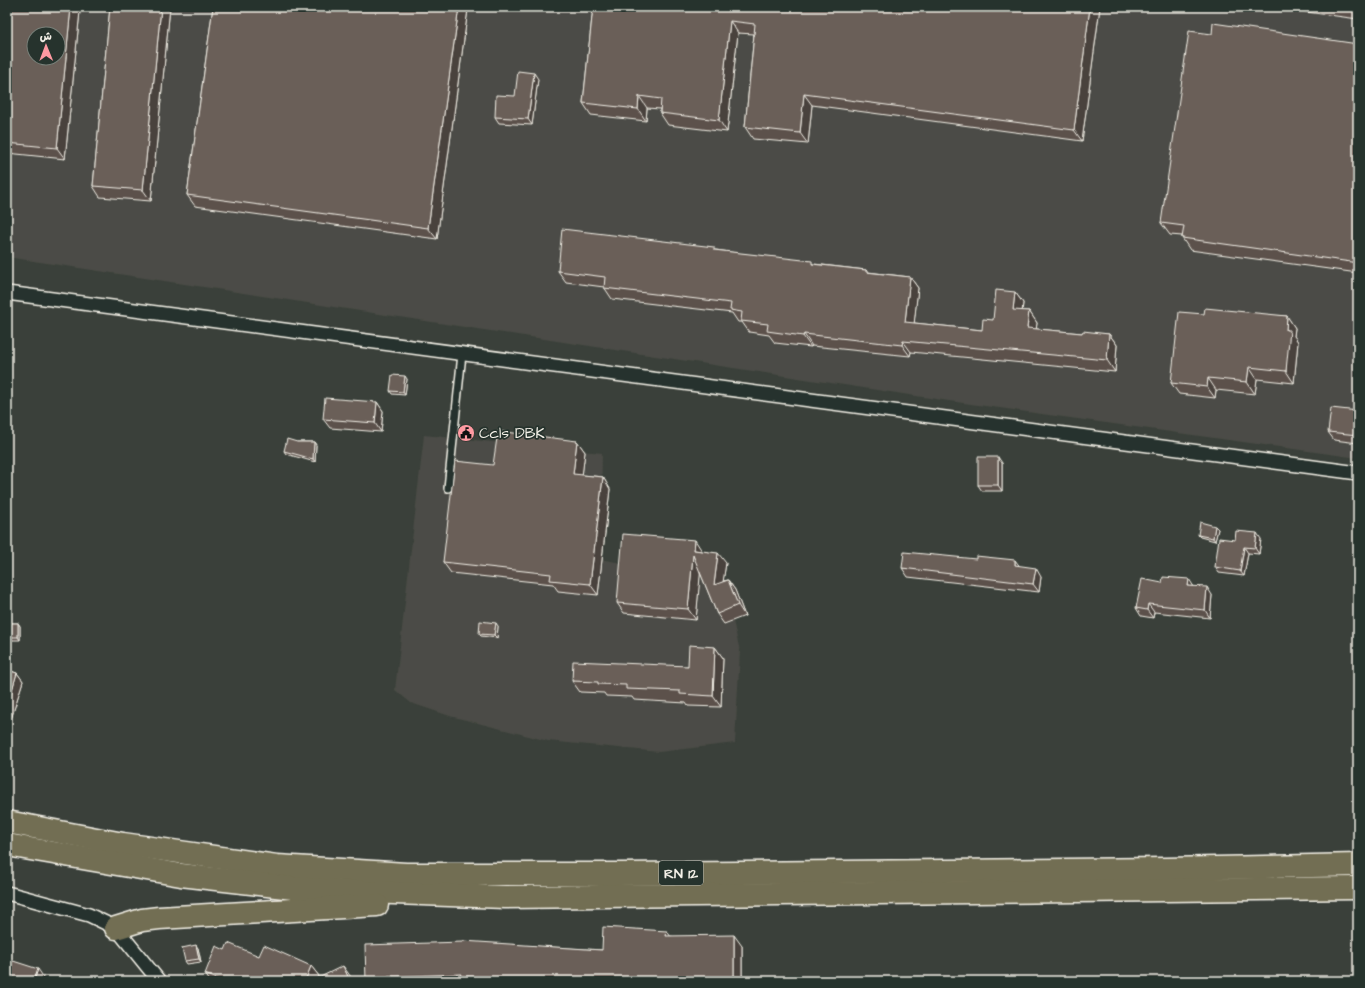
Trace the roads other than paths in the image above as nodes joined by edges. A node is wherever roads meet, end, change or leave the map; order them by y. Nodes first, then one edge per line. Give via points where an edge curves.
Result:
1 (7, 293) edge
2 (462, 354) junction
3 (1358, 473) edge
4 (448, 488) dead end
5 (7, 822) edge
6 (7, 845) edge
7 (1358, 866) edge
8 (1358, 888) edge
9 (7, 893) edge
10 (438, 894) junction
11 (116, 928) junction
12 (158, 981) edge

1 - 2 street
2 - 3 street
2 - 4 lane
5 - 7 highway, RN 12 via 123,844 277,866 406,874
6 - 10 highway, RN 12 via 180,875 236,882 338,891
8 - 10 highway, RN 12 via 513,897
9 - 11 street via 89,915
10 - 11 highway via 384,905 154,918
11 - 12 street

